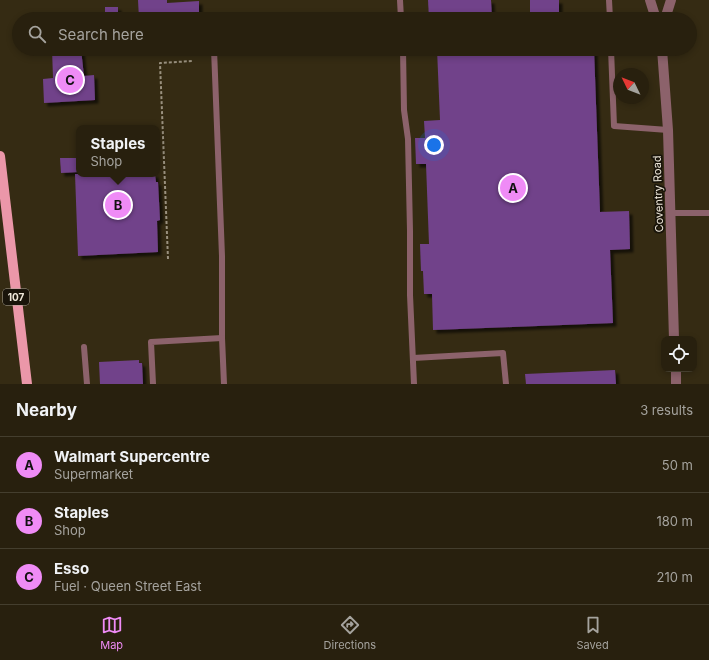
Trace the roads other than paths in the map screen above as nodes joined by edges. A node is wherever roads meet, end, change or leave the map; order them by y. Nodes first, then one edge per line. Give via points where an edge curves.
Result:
1 (400, 0) edge
2 (609, 0) edge
3 (650, 0) edge
4 (671, 0) edge
5 (401, 12) edge
6 (610, 12) edge
7 (654, 12) edge
8 (667, 12) edge
9 (214, 56) edge
10 (403, 56) edge
11 (611, 56) edge
12 (663, 56) edge
13 (668, 130) junction
14 (0, 156) edge
15 (670, 213) junction
16 (709, 213) edge
17 (674, 336) edge
18 (222, 338) junction
19 (84, 347) dead end
20 (413, 358) junction
21 (676, 372) edge
22 (27, 384) edge
23 (87, 384) edge
24 (153, 384) edge
25 (224, 384) edge
26 (414, 384) edge
27 (506, 384) edge
28 (676, 384) edge

1 - 5 lane
2 - 6 lane
3 - 7 street
4 - 8 street
9 - 18 lane via 222,256
10 - 20 lane via 404,110 408,139
11 - 13 lane via 614,126
12 - 13 street, Coventry Road
13 - 15 street, Coventry Road
14 - 22 main road, 107
15 - 16 lane
15 - 17 street, Coventry Road
18 - 24 lane via 151,342
18 - 25 lane
19 - 23 lane
20 - 26 lane
20 - 27 lane via 503,353
21 - 28 street

